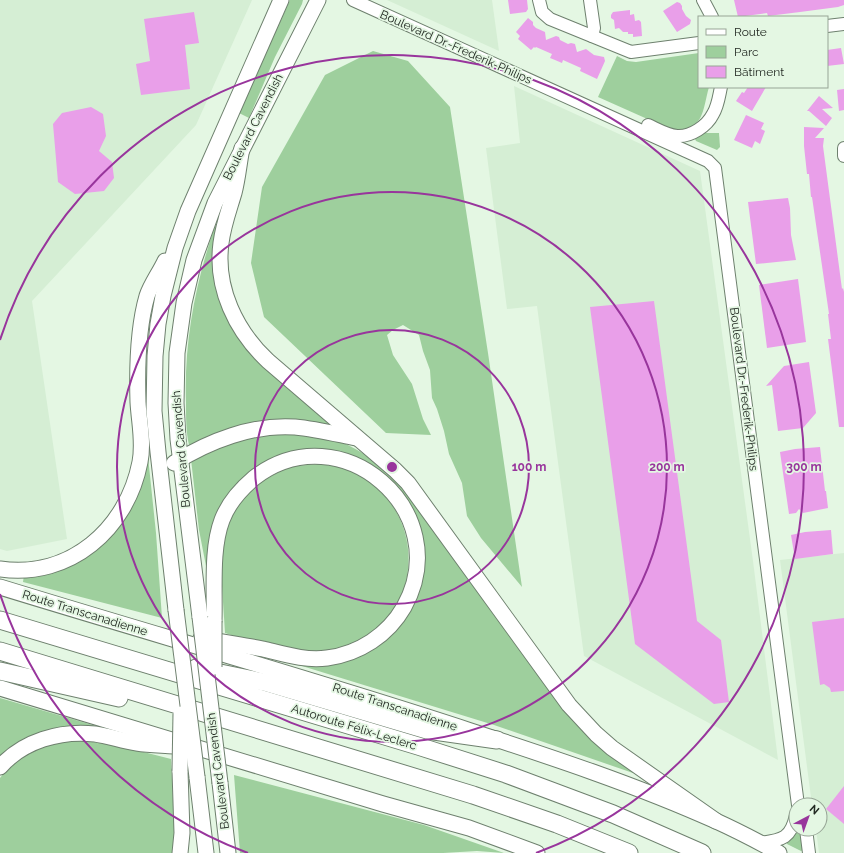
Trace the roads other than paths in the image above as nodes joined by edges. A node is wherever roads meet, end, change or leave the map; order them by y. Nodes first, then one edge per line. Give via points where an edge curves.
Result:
1 (281, 0) edge
2 (318, 0) edge
3 (353, 0) edge
4 (539, 0) edge
5 (590, 0) edge
6 (703, 0) edge
7 (711, 16) edge
8 (844, 24) edge
9 (828, 26) edge
10 (592, 36) junction
11 (698, 43) edge
12 (537, 84) junction
13 (721, 88) edge
14 (242, 148) junction
15 (844, 148) edge
16 (844, 156) edge
17 (179, 235) junction
18 (357, 438) junction
19 (181, 459) junction
20 (160, 472) junction
21 (0, 569) edge
22 (0, 587) edge
23 (0, 620) edge
24 (121, 624) junction
25 (74, 643) junction
26 (0, 651) edge
27 (183, 663) junction
28 (0, 671) edge
29 (0, 688) edge
30 (250, 727) junction
31 (214, 732) junction
32 (497, 740) junction
33 (202, 749) junction
34 (0, 767) edge
35 (797, 797) edge
36 (716, 821) junction
37 (788, 835) edge
38 (807, 837) edge
39 (760, 843) junction
40 (180, 853) edge
41 (206, 853) edge
42 (228, 853) edge
43 (537, 853) edge
44 (629, 853) edge
45 (702, 853) edge
46 (779, 853) edge
47 (809, 853) edge

1 - 17 main road, Boulevard Cavendish
2 - 14 main road, Boulevard Cavendish
3 - 12 street, Boulevard Dr.-Frederik-Philips
4 - 10 street via 542,12 546,16
5 - 10 street via 594,28
6 - 7 street
8 - 9 street
10 - 11 street via 631,52
12 - 13 street, Boulevard Dr.-Frederik-Philips via 560,85 654,128 682,136 699,129 714,114
12 - 35 street, Boulevard Dr.-Frederik-Philips via 708,161 715,168
14 - 18 main road via 220,251 221,273 228,302 240,327 257,350
14 - 19 main road, Boulevard Cavendish via 209,215 194,260 184,303 177,353 176,386
15 - 16 street
17 - 20 main road, Boulevard Cavendish via 163,296 155,356 154,411
17 - 21 main road via 148,295 144,310 138,377 140,461 125,506 100,537 73,556 34,569
18 - 19 main road via 300,428 264,428 238,434
18 - 36 main road via 408,483 582,720 616,751
19 - 20 main road
19 - 31 main road, Boulevard Cavendish, bridge
20 - 27 main road, Boulevard Cavendish, bridge
22 - 24 main road, Route Transcanadienne
23 - 25 highway, Autoroute Félix-Leclerc
24 - 31 main road, bridge via 261,649 305,658 328,658 352,652 376,639 402,612 411,593 416,571 417,546 411,523 401,504 386,486 368,471 346,461 321,457 294,459 261,473 233,500 218,531 215,555 214,621
24 - 32 main road, Route Transcanadienne via 384,702
25 - 32 highway via 268,683 427,730
25 - 45 highway, Autoroute Félix-Leclerc via 506,774 613,814
26 - 30 highway
27 - 40 main road, bridge
27 - 41 main road, Boulevard Cavendish, bridge
28 - 30 highway
29 - 33 main road
30 - 44 highway via 479,797
31 - 42 main road, Boulevard Cavendish, bridge
32 - 36 main road, Route Transcanadienne via 598,774
33 - 34 main road via 138,743 95,734 63,734 31,744
33 - 43 main road via 469,828
36 - 39 main road, Route Transcanadienne
37 - 39 street via 781,839
38 - 47 street
39 - 46 main road, Route Transcanadienne

